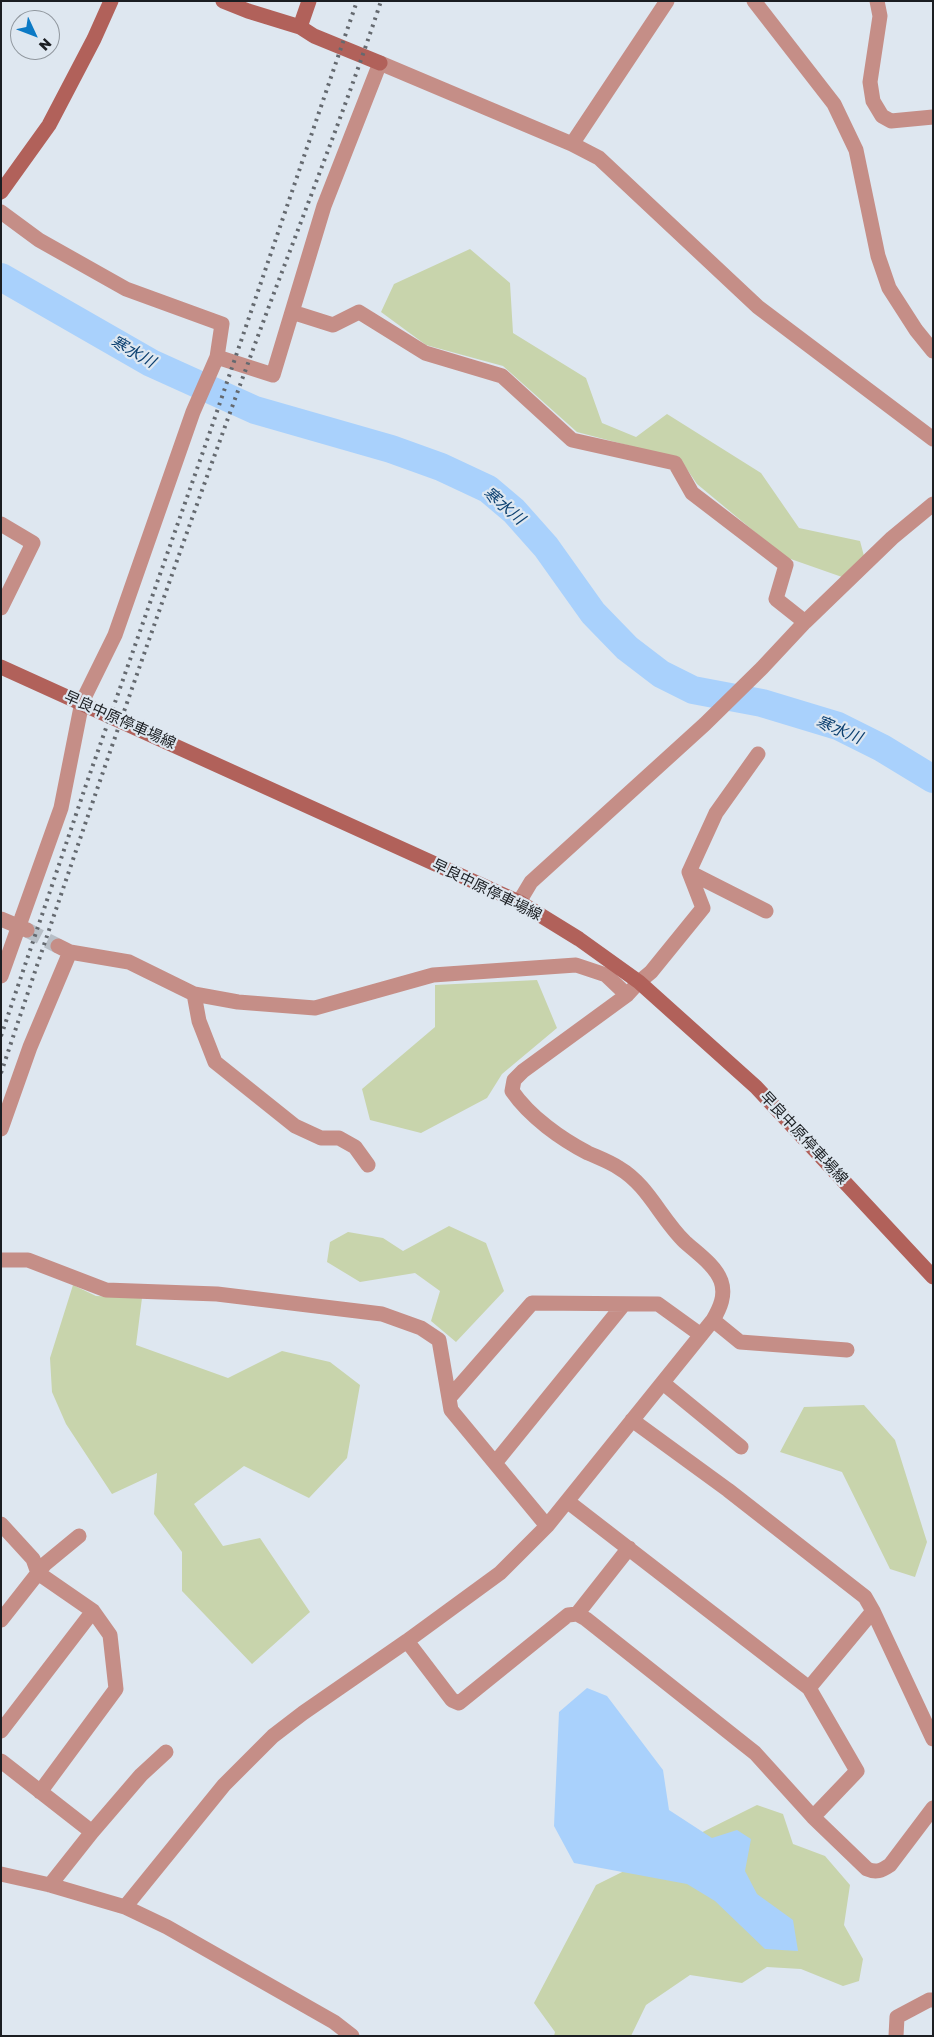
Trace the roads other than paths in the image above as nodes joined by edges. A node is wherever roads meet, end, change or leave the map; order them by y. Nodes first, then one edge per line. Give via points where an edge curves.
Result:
1 (111, 1) edge
2 (223, 1) edge
3 (309, 1) edge
4 (666, 1) edge
5 (754, 1) edge
6 (877, 1) edge
7 (300, 27) junction
8 (380, 63) junction
9 (933, 117) edge
10 (572, 144) junction
11 (1, 192) edge
12 (1, 212) edge
13 (292, 312) junction
14 (933, 351) edge
15 (217, 357) junction
16 (933, 439) edge
17 (933, 504) edge
18 (1, 524) edge
19 (1, 608) edge
20 (805, 622) junction
21 (1, 667) edge
22 (82, 702) junction
23 (758, 754) dead end
24 (689, 872) junction
25 (519, 902) junction
26 (766, 911) dead end
27 (1, 919) edge
28 (22, 929) junction
29 (1, 976) edge
30 (639, 982) junction
31 (194, 994) junction
32 (627, 995) junction
33 (1, 1129) edge
34 (368, 1165) dead end
35 (1, 1260) edge
36 (932, 1275) edge
37 (624, 1304) junction
38 (713, 1320) junction
39 (701, 1335) junction
40 (847, 1350) dead end
41 (663, 1383) junction
42 (449, 1398) junction
43 (632, 1420) junction
44 (741, 1447) dead end
45 (495, 1463) junction
46 (567, 1501) junction
47 (1, 1524) edge
48 (547, 1526) junction
49 (79, 1536) dead end
50 (629, 1548) junction
51 (38, 1573) junction
52 (873, 1611) junction
53 (93, 1612) junction
54 (577, 1614) junction
55 (1, 1620) edge
56 (407, 1641) junction
57 (809, 1688) junction
58 (1, 1731) edge
59 (933, 1739) edge
60 (166, 1752) dead end
61 (1, 1761) edge
62 (40, 1792) junction
63 (933, 1808) edge
64 (813, 1817) junction
65 (92, 1832) junction
66 (1, 1874) edge
67 (50, 1885) junction
68 (125, 1908) junction
69 (933, 2000) edge
70 (352, 2036) edge
71 (896, 2036) edge

1 - 11 main road via 49,125
2 - 7 main road
3 - 7 main road
4 - 10 street
5 - 14 street via 834,104 856,150 878,256 889,288
6 - 9 street via 880,16 870,82 873,101 882,116 890,120
7 - 8 main road
8 - 10 street
8 - 13 street via 324,206
10 - 16 street via 599,158 617,173 758,307
12 - 15 street via 39,240 126,289 222,324
13 - 15 street via 273,375
13 - 20 street via 333,325 359,312 425,353 502,376 572,440 675,464 692,493 786,565 776,599
15 - 22 street via 194,412 115,635
17 - 20 street via 892,538
18 - 19 street via 33,543
20 - 25 street via 704,724 531,882
21 - 22 main road, 早良中原停車場線
22 - 25 main road, 早良中原停車場線
22 - 28 street via 61,808
23 - 24 street via 716,812
24 - 26 street
24 - 30 street via 702,908 651,972
25 - 30 main road, 早良中原停車場線 via 579,938
27 - 28 street
28 - 29 street
30 - 32 street
30 - 36 main road, 早良中原停車場線 via 756,1087
31 - 32 street via 238,1002 315,1008 433,975 576,965 606,975
31 - 33 street via 129,962 64,949
31 - 34 street via 198,1021 215,1062 296,1126 321,1138 339,1138 355,1147
32 - 38 street via 523,1071 514,1080 512,1091 520,1104 563,1138 620,1168 642,1188 670,1226 706,1261 720,1280 721,1307
35 - 42 street via 28,1260 106,1290 217,1294 382,1314 421,1328 440,1340
37 - 39 street via 658,1304
37 - 42 street via 532,1303
37 - 45 street
38 - 39 street
38 - 40 street via 740,1342
39 - 41 street
41 - 43 street
41 - 44 street
42 - 45 street via 451,1410
43 - 46 street
43 - 52 street via 852,1586 865,1597
45 - 48 street
46 - 48 street
46 - 50 street
47 - 51 street via 33,1559
48 - 56 street via 500,1573
49 - 51 street
50 - 54 street
50 - 57 street
51 - 53 street
51 - 55 street
52 - 57 street
52 - 59 street
53 - 58 street
53 - 62 street via 110,1635 116,1689
54 - 56 street via 568,1615 459,1703 452,1700
54 - 64 street via 755,1752
56 - 68 street via 273,1736 224,1785
57 - 64 street via 857,1771
60 - 65 street
61 - 62 street
62 - 65 street
63 - 64 street via 890,1865 874,1872
65 - 67 street
66 - 67 street
67 - 68 street
68 - 70 street via 167,1927 334,2022
69 - 71 street via 897,2017

